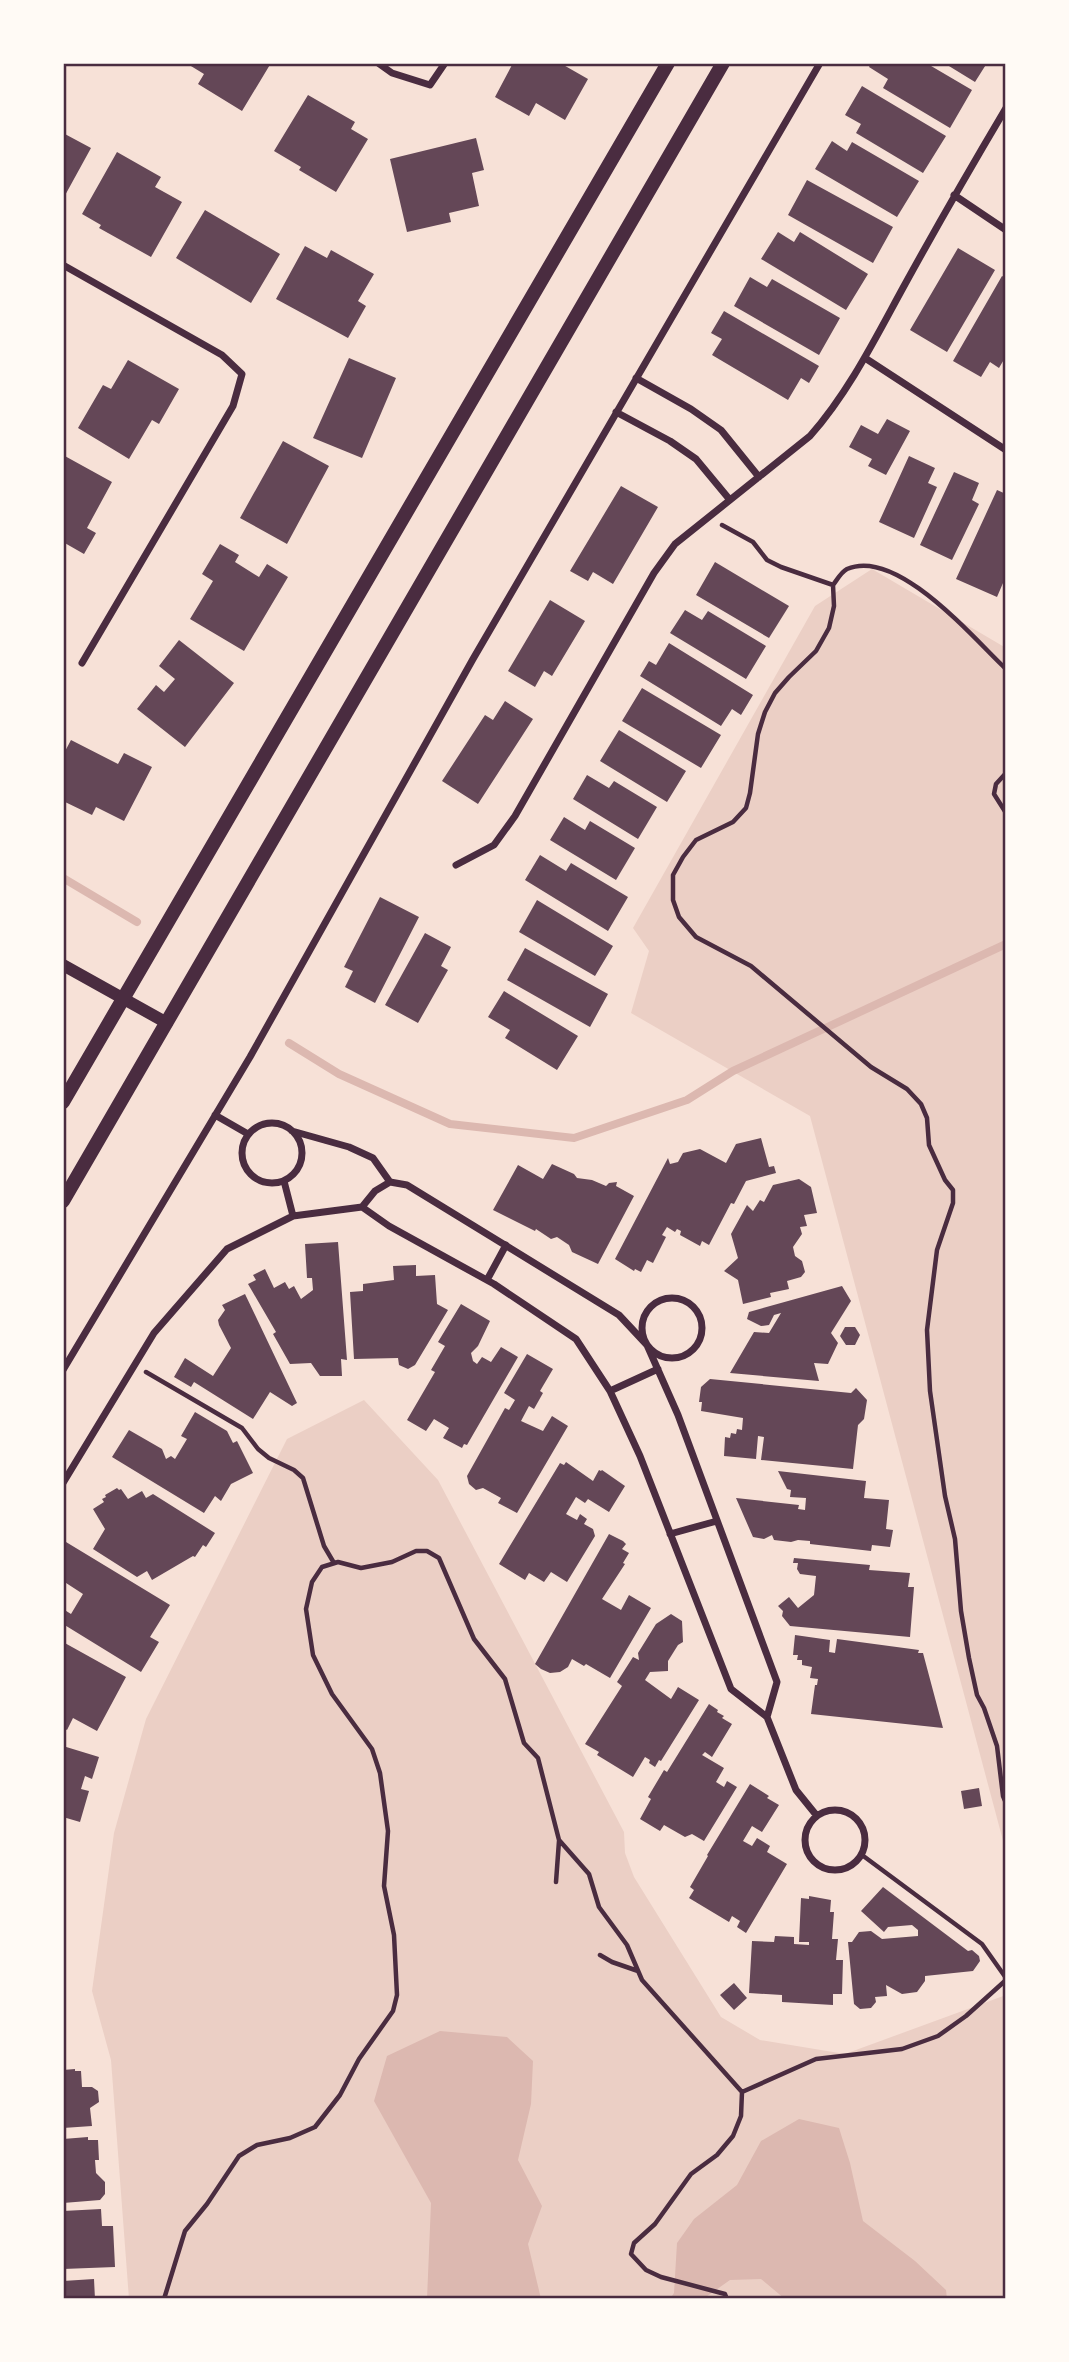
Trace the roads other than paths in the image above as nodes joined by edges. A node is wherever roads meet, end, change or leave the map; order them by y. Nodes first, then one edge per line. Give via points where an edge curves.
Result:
1 (378, 63) edge
2 (445, 63) edge
3 (668, 63) edge
4 (723, 63) edge
5 (820, 63) edge
6 (1006, 108) edge
7 (954, 195) junction
8 (1006, 230) edge
9 (63, 265) edge
10 (865, 358) junction
11 (636, 378) junction
12 (616, 412) junction
13 (1006, 450) edge
14 (759, 477) junction
15 (730, 500) junction
16 (82, 663) dead end
17 (456, 864) dead end
18 (63, 965) edge
19 (123, 999) junction
20 (167, 1023) junction
21 (63, 1102) edge
22 (215, 1115) junction
23 (292, 1130) junction
24 (247, 1134) junction
25 (284, 1181) junction
26 (390, 1182) junction
27 (63, 1201) edge
28 (362, 1207) junction
29 (293, 1216) junction
30 (506, 1245) junction
31 (487, 1280) junction
32 (647, 1345) junction
33 (658, 1369) junction
34 (63, 1370) edge
35 (610, 1391) junction
36 (63, 1483) edge
37 (717, 1521) junction
38 (670, 1534) junction
39 (766, 1717) junction
40 (817, 1816) junction

1 - 2 street via 392,73 430,85
3 - 19 main road
4 - 20 main road
5 - 11 street
6 - 7 street
7 - 8 street
7 - 10 street
9 - 16 street via 222,355 242,374 233,406
10 - 13 street
10 - 14 street via 810,436
11 - 12 street
11 - 14 street via 721,430
12 - 15 street via 696,458
12 - 22 street
14 - 15 street
15 - 17 street via 676,544 654,573 494,845
18 - 19 street
19 - 20 street
19 - 21 main road
20 - 27 main road
22 - 24 street
22 - 34 street
23 - 24 street via 264,1123
23 - 25 street via 299,1138 302,1158
23 - 26 street via 373,1158
24 - 25 street via 241,1153 247,1172 264,1183
25 - 29 street
26 - 28 street
26 - 30 street via 407,1185
28 - 29 street
28 - 31 street
29 - 36 street via 227,1249 154,1333
30 - 31 street
30 - 32 street via 619,1315
31 - 35 street via 576,1339
32 - 32 street via 654,1352 682,1357 702,1335 701,1316 678,1297 668,1297 650,1307 642,1325
32 - 33 street
33 - 35 street
33 - 37 street
35 - 38 street
37 - 38 street
37 - 39 street via 777,1682
38 - 39 street via 731,1689
39 - 40 street via 796,1790
40 - 40 street via 837,1810 862,1825 866,1845 856,1863 838,1871 812,1860 806,1832

